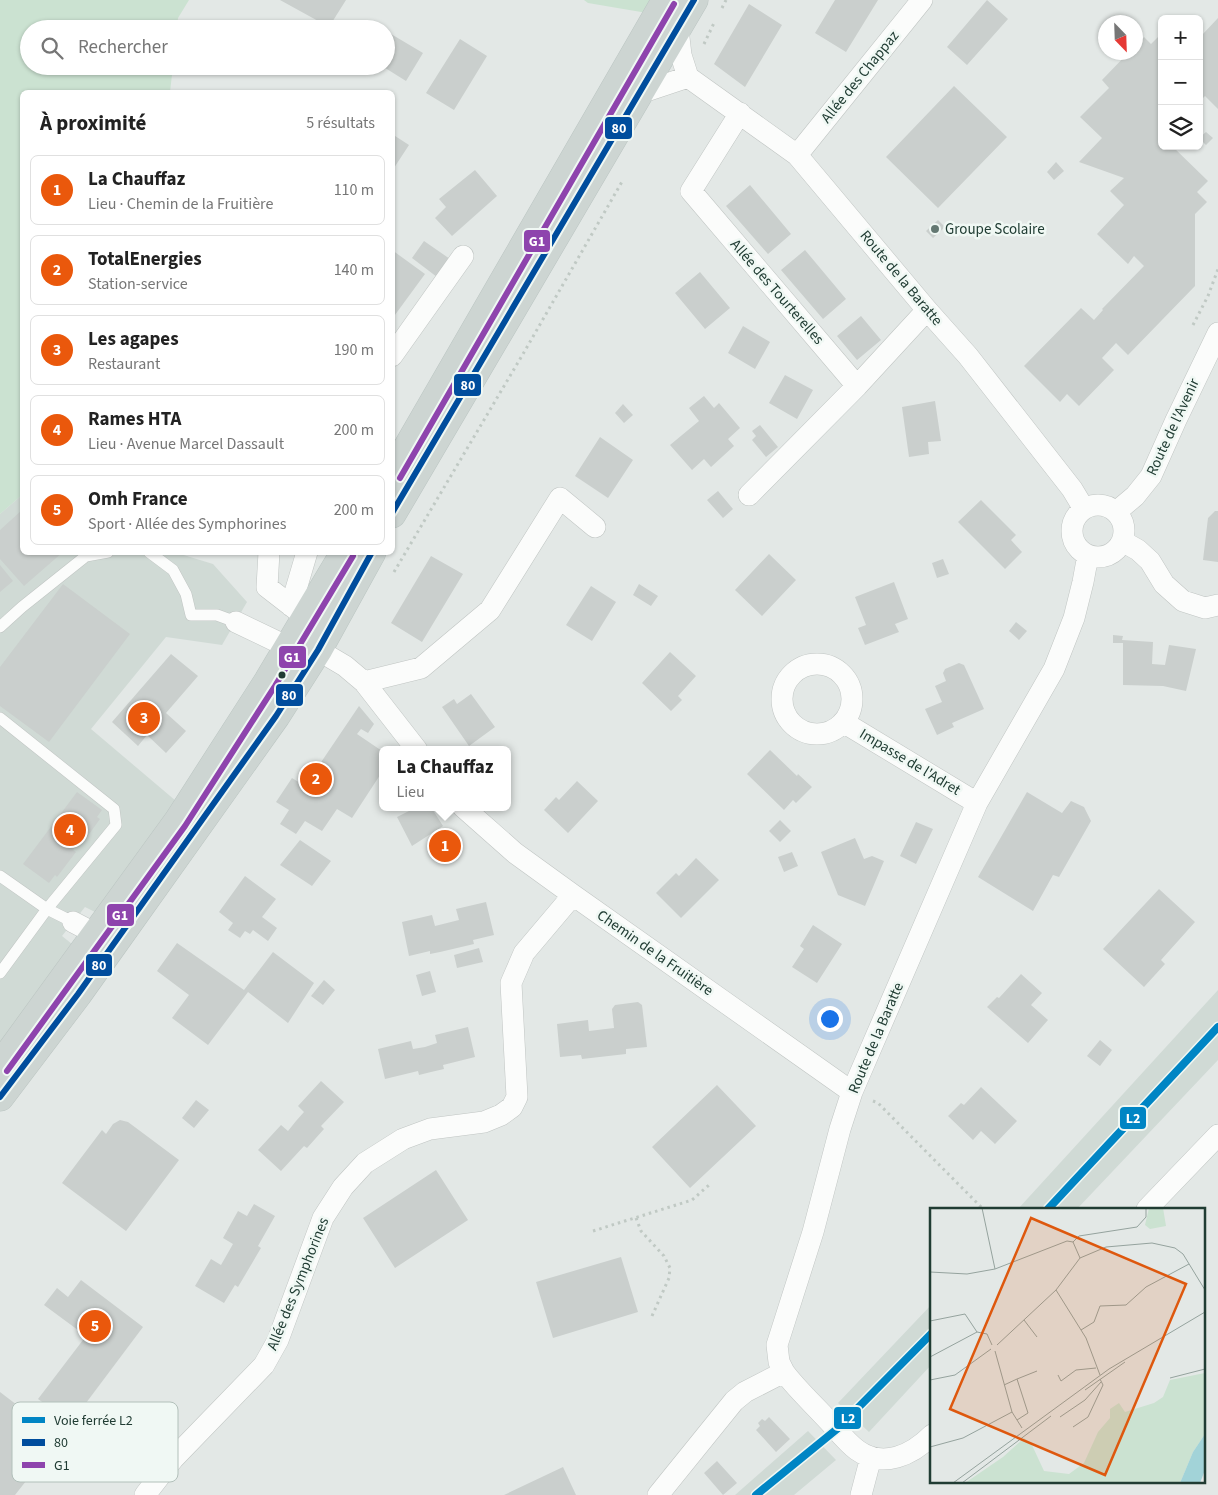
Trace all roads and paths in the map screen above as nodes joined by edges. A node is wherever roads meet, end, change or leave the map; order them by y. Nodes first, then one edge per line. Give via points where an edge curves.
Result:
1 (666, 0) edge
2 (694, 0) edge
3 (922, 0) edge
4 (678, 29) junction
5 (688, 77) junction
6 (640, 93) junction
7 (740, 113) junction
8 (797, 155) junction
9 (625, 175) dead end
10 (463, 256) dead end
11 (1218, 269) edge
12 (927, 310) junction
13 (1189, 333) dead end
14 (1218, 333) edge
15 (395, 352) edge
16 (857, 386) junction
17 (395, 469) edge
18 (749, 496) dead end
19 (395, 509) edge
20 (1084, 509) junction
21 (1116, 512) junction
22 (595, 528) dead end
23 (1122, 541) junction
24 (92, 555) edge
25 (152, 555) edge
26 (269, 555) edge
27 (307, 555) edge
28 (343, 555) edge
29 (370, 555) edge
30 (1088, 555) junction
31 (392, 574) dead end
32 (1218, 605) edge
33 (299, 612) junction
34 (236, 622) joint
35 (0, 627) edge
36 (288, 647) junction
37 (318, 650) junction
38 (364, 682) junction
39 (0, 718) edge
40 (843, 722) dead end
41 (414, 746) edge
42 (976, 803) junction
43 (467, 811) edge
44 (0, 876) edge
45 (573, 895) junction
46 (47, 909) junction
47 (84, 928) junction
48 (0, 973) edge
49 (0, 1066) edge
50 (852, 1092) junction
51 (0, 1097) edge
52 (1218, 1135) edge
53 (709, 1185) dead end
54 (982, 1208) edge
55 (1148, 1208) edge
56 (636, 1218) junction
57 (593, 1231) dead end
58 (652, 1316) dead end
59 (784, 1372) junction
60 (930, 1437) edge
61 (178, 1453) edge
62 (871, 1457) junction
63 (155, 1482) edge
64 (145, 1495) edge
65 (658, 1495) edge
66 (861, 1495) edge

1 - 17 main road
2 - 4 main road
3 - 8 street, Allée des Chappaz
4 - 5 street
4 - 6 main road
5 - 6 street
5 - 7 street, Route de la Baratte
6 - 19 main road
7 - 8 street, Route de la Baratte
7 - 16 street, Allée des Tourterelles via 691,191
8 - 12 street, Route de la Baratte
9 - 31 path
10 - 15 street
11 - 13 path
12 - 16 street
12 - 20 street, Route de la Baratte via 968,356 1072,489
14 - 21 street, Route de l'Avenir via 1151,476
16 - 18 street
20 - 21 street via 1097,504
20 - 30 street via 1074,522 1072,532 1079,550
21 - 23 street via 1122,520
22 - 38 street via 560,498 490,610 421,668
23 - 30 street via 1107,556
23 - 32 street via 1150,561 1164,584 1183,601 1205,608
24 - 35 lane via 86,556
25 - 34 lane via 173,570 186,594 191,615 217,614
26 - 33 street via 267,587
27 - 33 street
28 - 33 main road
29 - 37 main road
30 - 42 street, Route de la Baratte via 1074,618 1054,669
33 - 36 main road
34 - 36 street
36 - 47 main road via 178,821
37 - 38 street
37 - 51 main road via 239,769
38 - 41 street
39 - 46 lane via 114,809 116,825
40 - 42 street, Impasse de l'Adret
42 - 50 street, Route de la Baratte
43 - 45 street, Chemin de la Fruitière via 515,853
44 - 46 lane
45 - 50 street, Chemin de la Fruitière
45 - 61 street, Allée des Symphorines via 524,953 511,983 516,1097 512,1106 484,1122 430,1129 404,1138 365,1163 343,1187 322,1218 278,1340 264,1365
46 - 47 lane
46 - 48 lane
47 - 49 main road
50 - 54 path via 878,1103
50 - 59 street, Route de la Baratte via 777,1345
52 - 55 street
53 - 56 path via 692,1200
56 - 57 path
56 - 58 path via 641,1231 664,1256 670,1268 669,1278
59 - 62 street via 855,1449
59 - 65 street via 734,1401
60 - 62 street via 906,1456 889,1459
62 - 66 street
63 - 64 street, Allée des Symphorines

